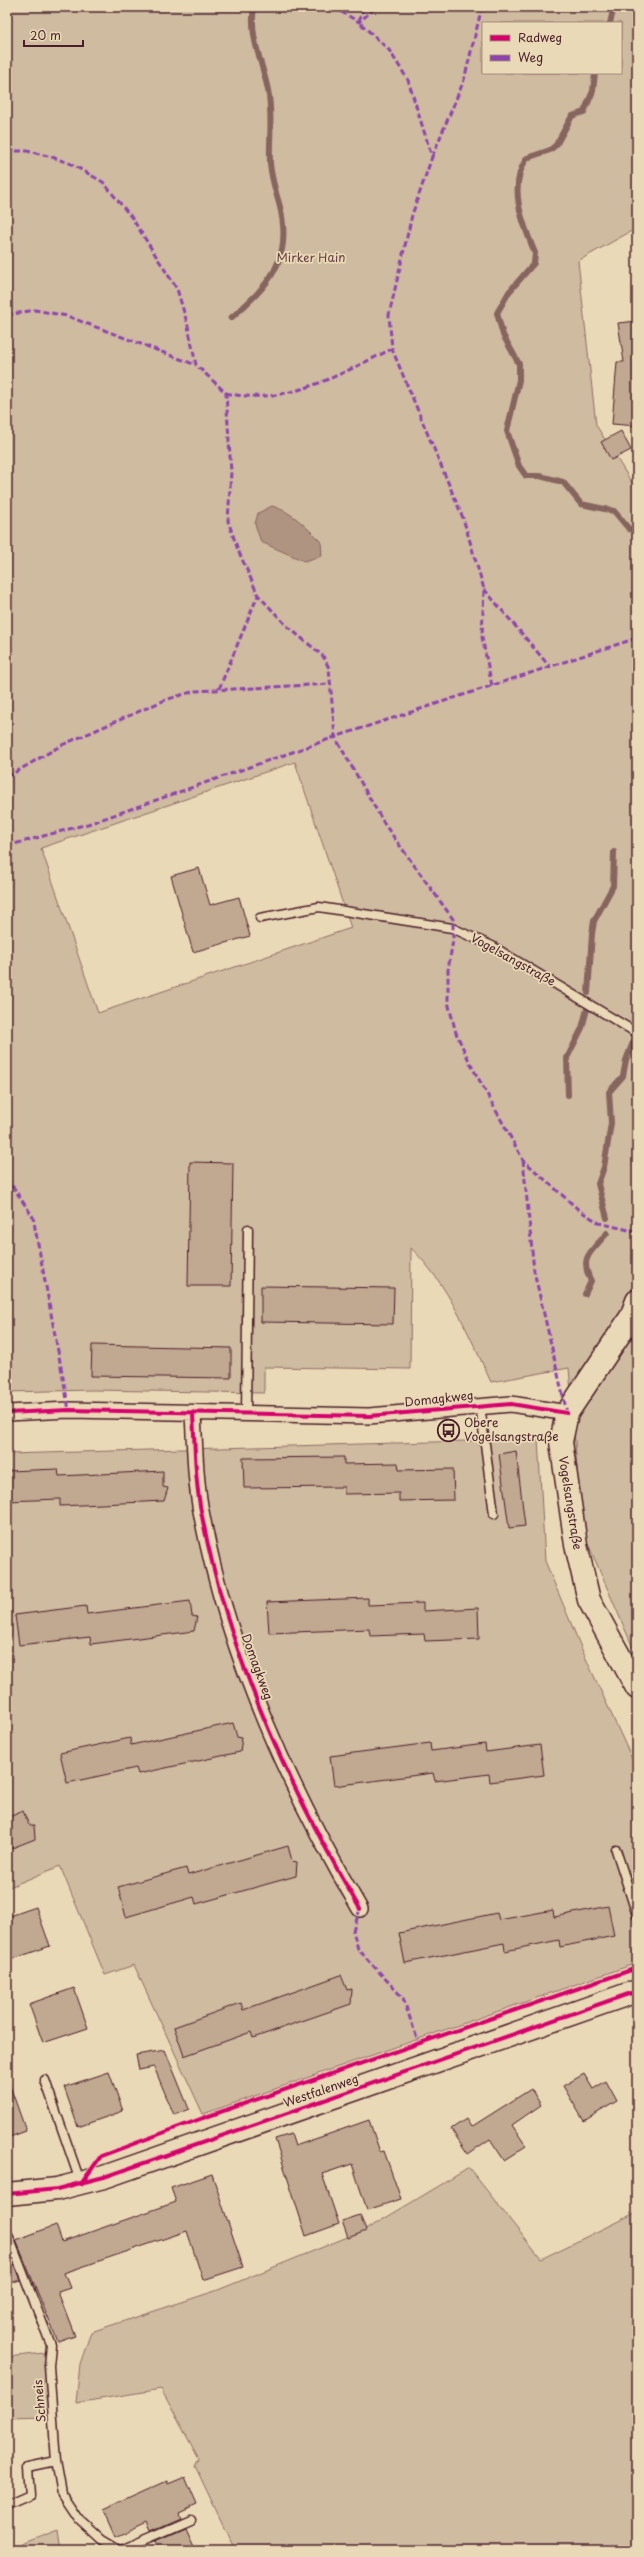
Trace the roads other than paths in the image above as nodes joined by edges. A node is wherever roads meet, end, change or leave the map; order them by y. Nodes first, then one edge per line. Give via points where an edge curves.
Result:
1 (260, 918) dead end
2 (637, 1033) edge
3 (248, 1229) dead end
4 (637, 1301) edge
5 (480, 1405) junction
6 (7, 1413) edge
7 (246, 1413) junction
8 (567, 1413) junction
9 (193, 1414) junction
10 (494, 1514) dead end
11 (637, 1688) edge
12 (616, 1850) dead end
13 (360, 1909) dead end
14 (637, 1915) edge
15 (637, 1991) edge
16 (45, 2080) dead end
17 (81, 2184) junction
18 (7, 2194) edge
19 (7, 2232) edge
20 (56, 2461) junction
21 (7, 2505) edge
22 (191, 2520) dead end
23 (120, 2550) edge

1 - 2 lane, Vogelsangstraße via 319,907 452,928 492,946
3 - 7 lane
4 - 8 street, Vogelsangstraße via 632,1317
5 - 7 street, Domagkweg via 369,1416
5 - 8 street, Domagkweg via 511,1404
5 - 10 lane
6 - 9 street, Domagkweg via 69,1410
7 - 9 street, Domagkweg
8 - 11 street, Vogelsangstraße via 561,1442 576,1545 589,1600
9 - 13 street, Domagkweg via 202,1516 210,1555 246,1672 304,1806
12 - 14 lane
15 - 17 street, Westfalenweg
16 - 17 lane
17 - 18 street, Westfalenweg via 30,2194
19 - 20 lane, Schneis via 51,2345 49,2366
20 - 21 lane via 28,2467 30,2495
20 - 23 lane, Schneis via 62,2494 78,2518 102,2540
22 - 23 lane, Schneis

